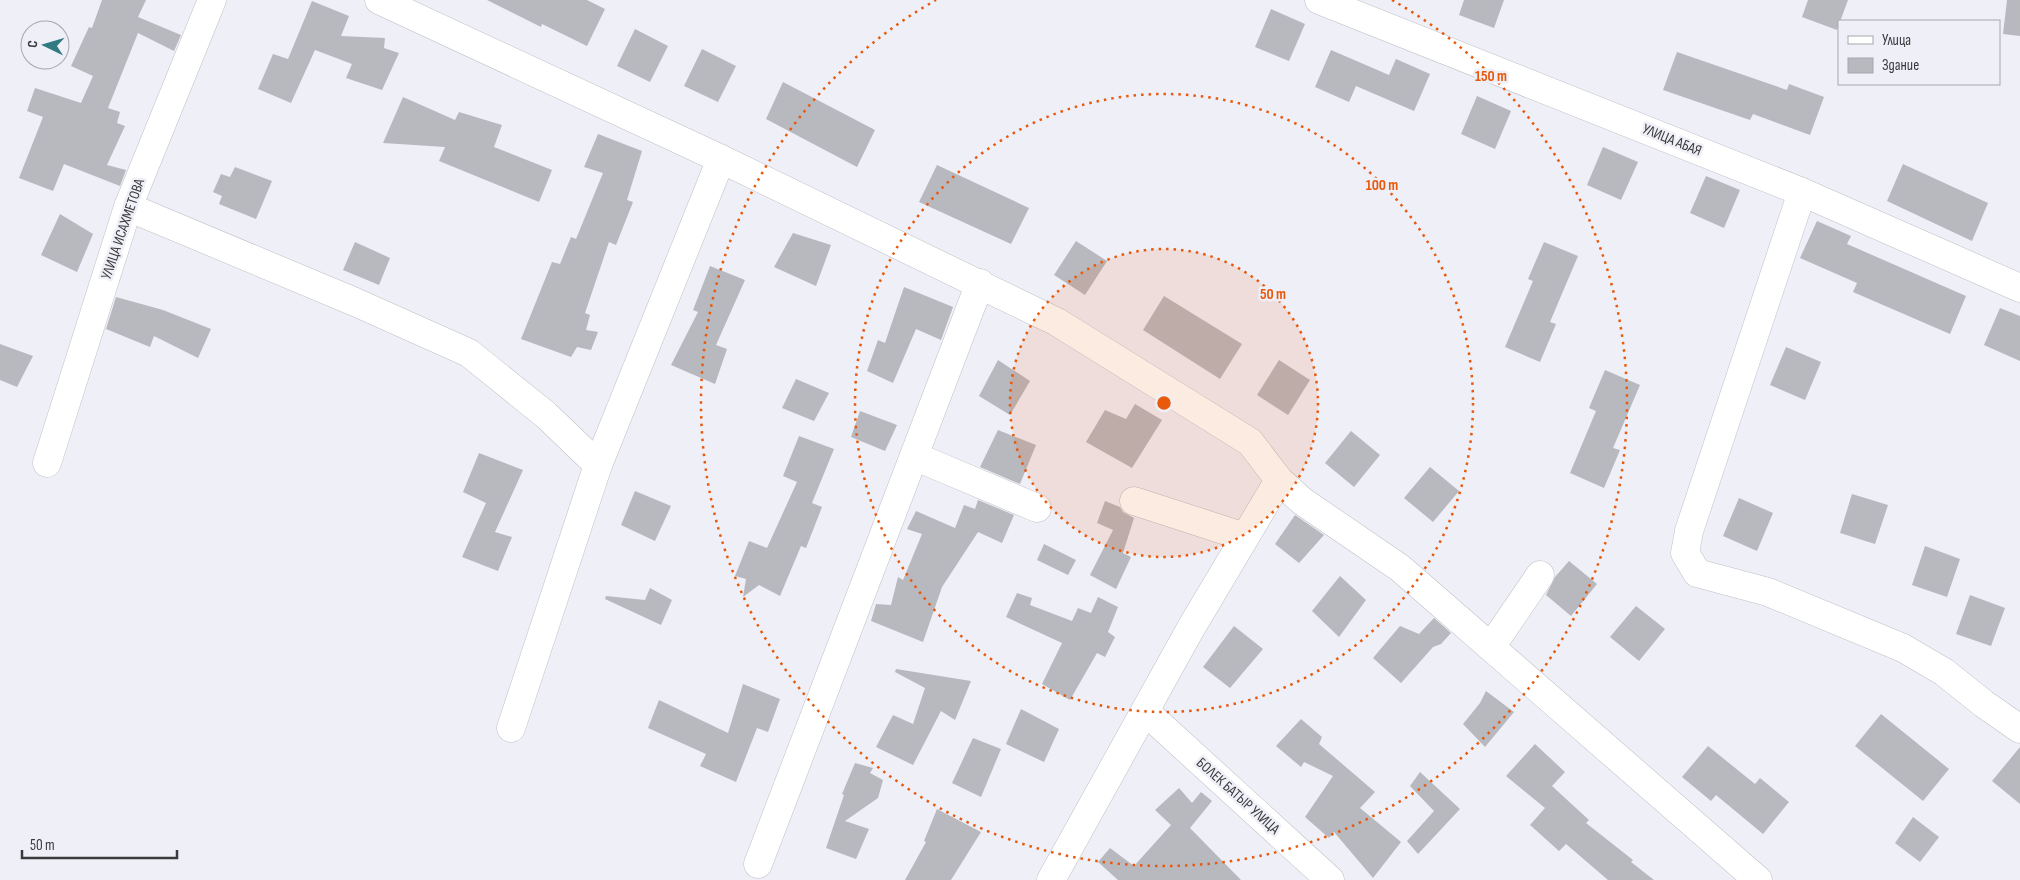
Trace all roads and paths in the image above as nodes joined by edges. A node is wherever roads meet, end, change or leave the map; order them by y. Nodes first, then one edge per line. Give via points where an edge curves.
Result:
1 (212, 0) edge
2 (379, 0) edge
3 (1319, 0) edge
4 (721, 159) junction
5 (1802, 192) junction
6 (128, 207) junction
7 (980, 283) junction
8 (2020, 288) edge
9 (914, 456) junction
10 (47, 463) dead end
11 (598, 465) junction
12 (1279, 480) junction
13 (1134, 501) dead end
14 (1037, 508) dead end
15 (1245, 538) junction
16 (1540, 575) dead end
17 (1491, 647) junction
18 (1146, 712) junction
19 (511, 728) dead end
20 (2020, 729) edge
21 (758, 864) dead end
22 (1052, 880) edge
23 (1330, 880) edge
24 (1758, 880) edge

1 - 6 street, УЛИЦА ИСАХМЕТОВА
2 - 4 street
3 - 5 street, УЛИЦА АБАЯ
4 - 7 street
4 - 11 street
5 - 8 street, УЛИЦА АБАЯ
5 - 20 street via 1689,531 1685,553 1697,572 1768,592 1923,658
6 - 10 street, УЛИЦА ИСАХМЕТОВА
6 - 11 street via 469,353 546,415
7 - 9 street
7 - 12 street via 1057,322 1250,442
9 - 14 street
9 - 21 street
11 - 19 street
12 - 15 street
12 - 17 street via 1302,500 1400,568
13 - 15 street
15 - 18 street
16 - 17 street
17 - 24 street
18 - 22 street
18 - 23 street, БОЛЕК БАТЫР УЛИЦА

